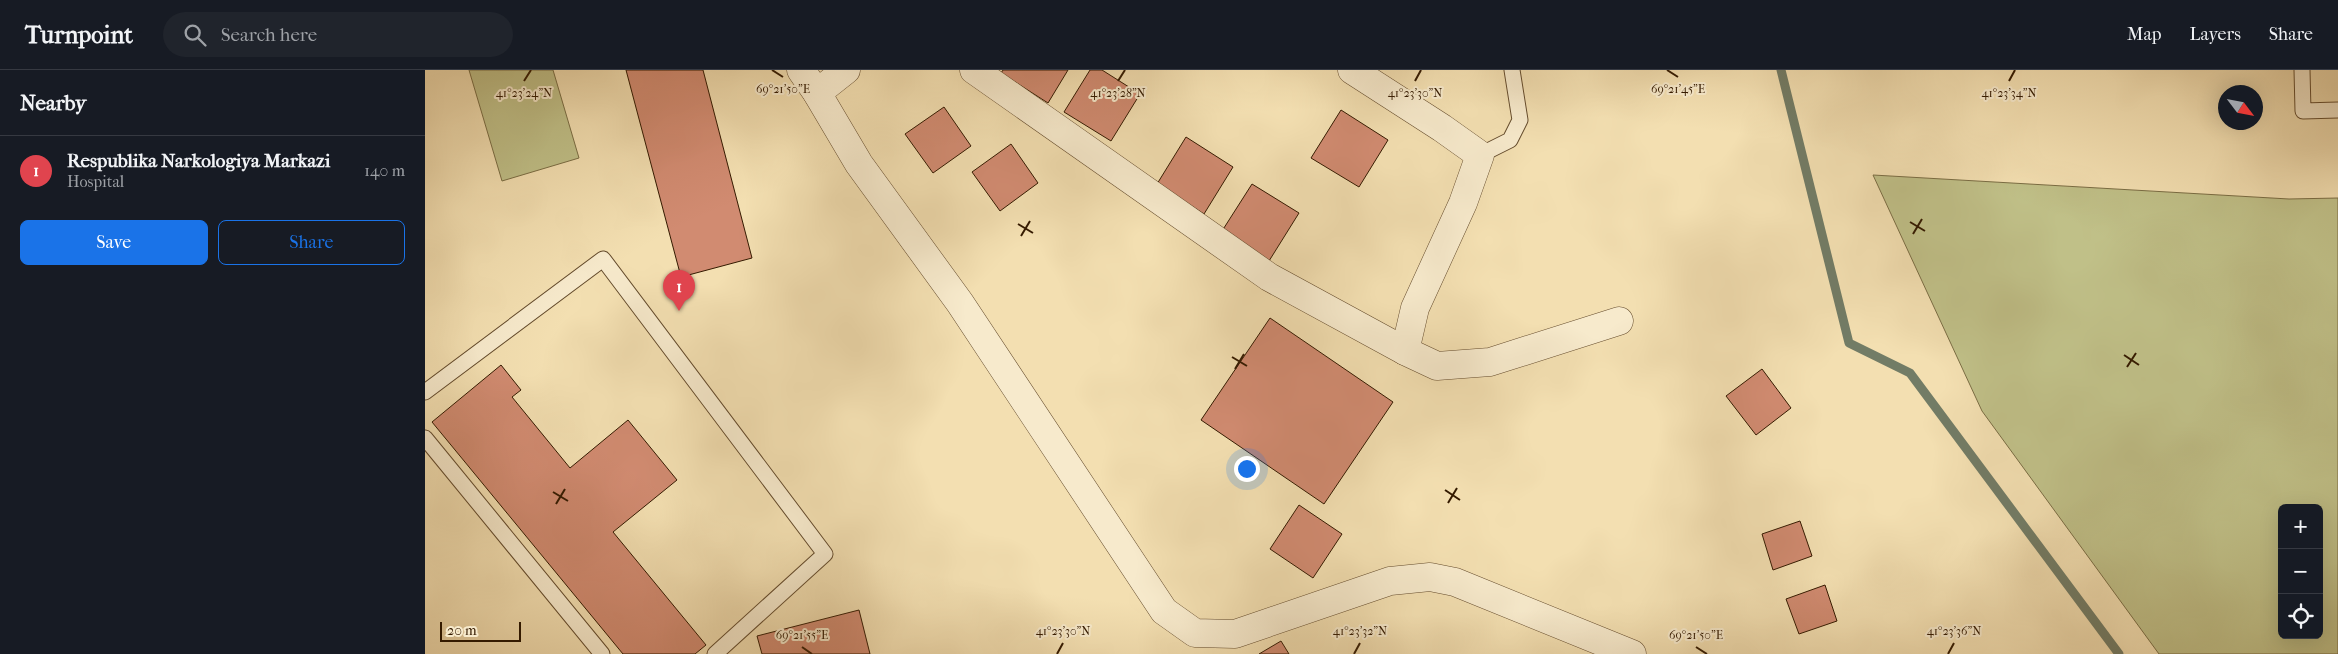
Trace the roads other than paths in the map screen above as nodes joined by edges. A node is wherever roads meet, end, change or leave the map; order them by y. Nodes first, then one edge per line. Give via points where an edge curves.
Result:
1 (801, 70) edge
2 (846, 70) edge
3 (974, 70) edge
4 (1352, 70) edge
5 (1512, 70) edge
6 (2302, 70) edge
7 (817, 93) junction
8 (2338, 110) edge
9 (1480, 155) junction
10 (1619, 321) dead end
11 (1405, 351) junction
12 (425, 392) edge
13 (425, 438) edge
14 (602, 654) edge
15 (715, 654) edge
16 (1632, 654) edge

1 - 7 street
2 - 7 street
3 - 11 street via 1269,277
4 - 9 street
5 - 9 lane via 1520,120 1510,140
6 - 8 lane via 2303,111
7 - 16 street via 859,164 960,303 1164,611 1187,628 1195,633 1235,634 1390,581 1430,576 1455,582
9 - 11 street via 1463,203 1415,308
10 - 11 street via 1490,362 1437,366
12 - 15 lane via 603,259 825,554
13 - 14 lane

